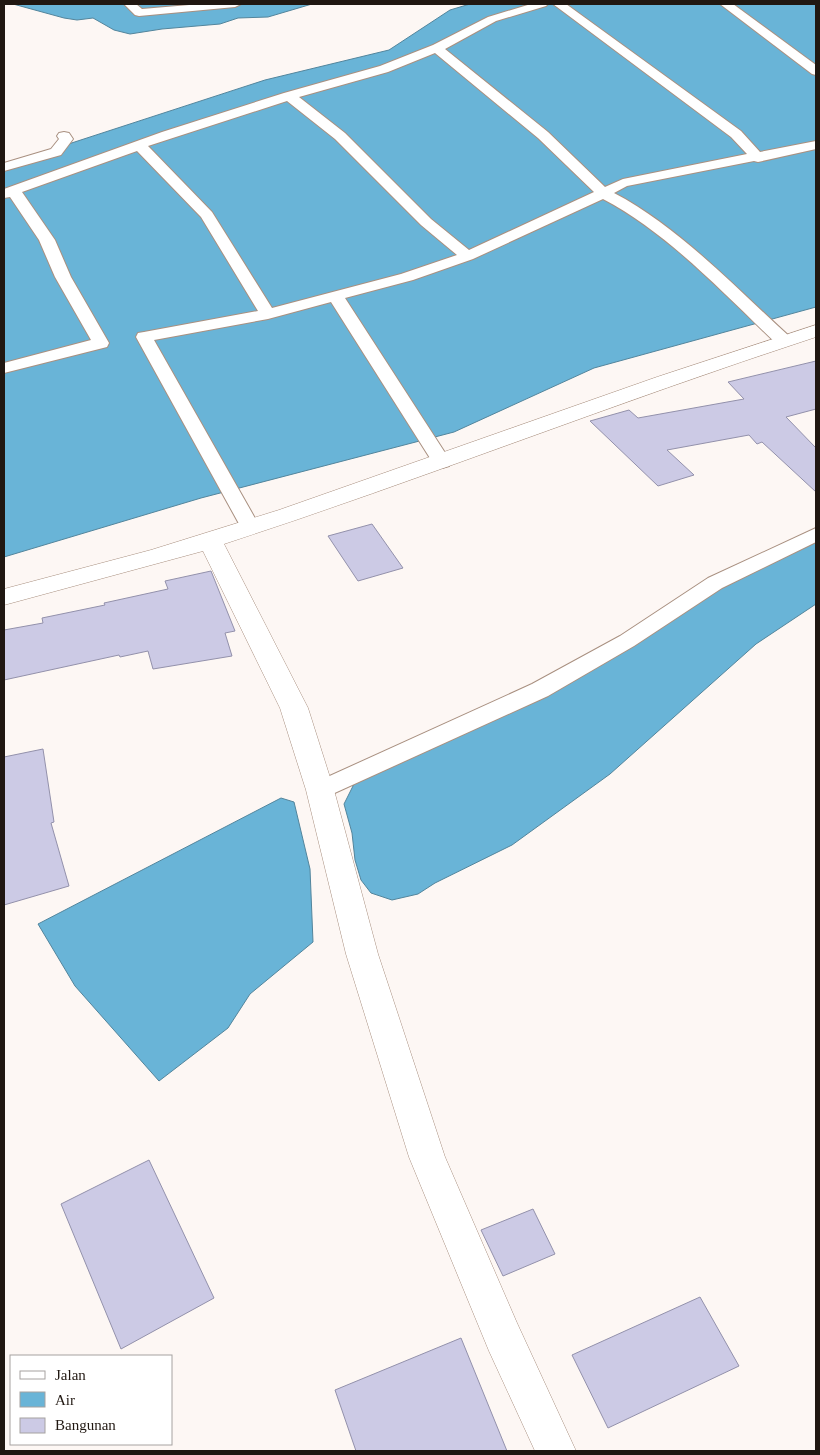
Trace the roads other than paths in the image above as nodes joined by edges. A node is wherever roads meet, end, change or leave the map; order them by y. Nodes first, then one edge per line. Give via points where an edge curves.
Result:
1 (130, 4) edge
2 (235, 4) edge
3 (542, 4) edge
4 (559, 4) edge
5 (726, 4) edge
6 (437, 48) junction
7 (816, 71) edge
8 (289, 96) junction
9 (64, 136) dead end
10 (139, 145) junction
11 (816, 145) edge
12 (758, 158) junction
13 (4, 167) edge
14 (9, 192) edge
15 (603, 193) junction
16 (468, 256) junction
17 (335, 296) junction
18 (268, 314) junction
19 (816, 331) edge
20 (784, 341) junction
21 (4, 368) edge
22 (442, 462) junction
23 (250, 527) junction
24 (816, 534) edge
25 (210, 541) junction
26 (4, 597) edge
27 (320, 790) junction
28 (556, 1451) edge

1 - 2 lane via 139,13
3 - 6 lane via 492,19
4 - 12 lane via 736,134
5 - 7 lane
6 - 8 lane via 384,69
6 - 15 lane via 543,134
8 - 10 lane
8 - 16 lane via 340,136 426,222
9 - 13 lane via 66,139 56,152
10 - 14 lane
10 - 18 lane via 207,215
11 - 12 lane
12 - 15 lane via 623,183
14 - 21 lane via 47,240 63,277 101,343
15 - 16 lane
15 - 20 lane via 634,208
16 - 17 lane via 407,277
17 - 18 lane
17 - 22 lane
18 - 23 lane via 144,337
19 - 20 street
20 - 22 street via 608,400
22 - 23 street
23 - 25 street
24 - 27 lane via 715,583 627,641 540,690
25 - 26 street
25 - 27 street via 294,708
27 - 28 street via 362,954 427,1157 503,1337

